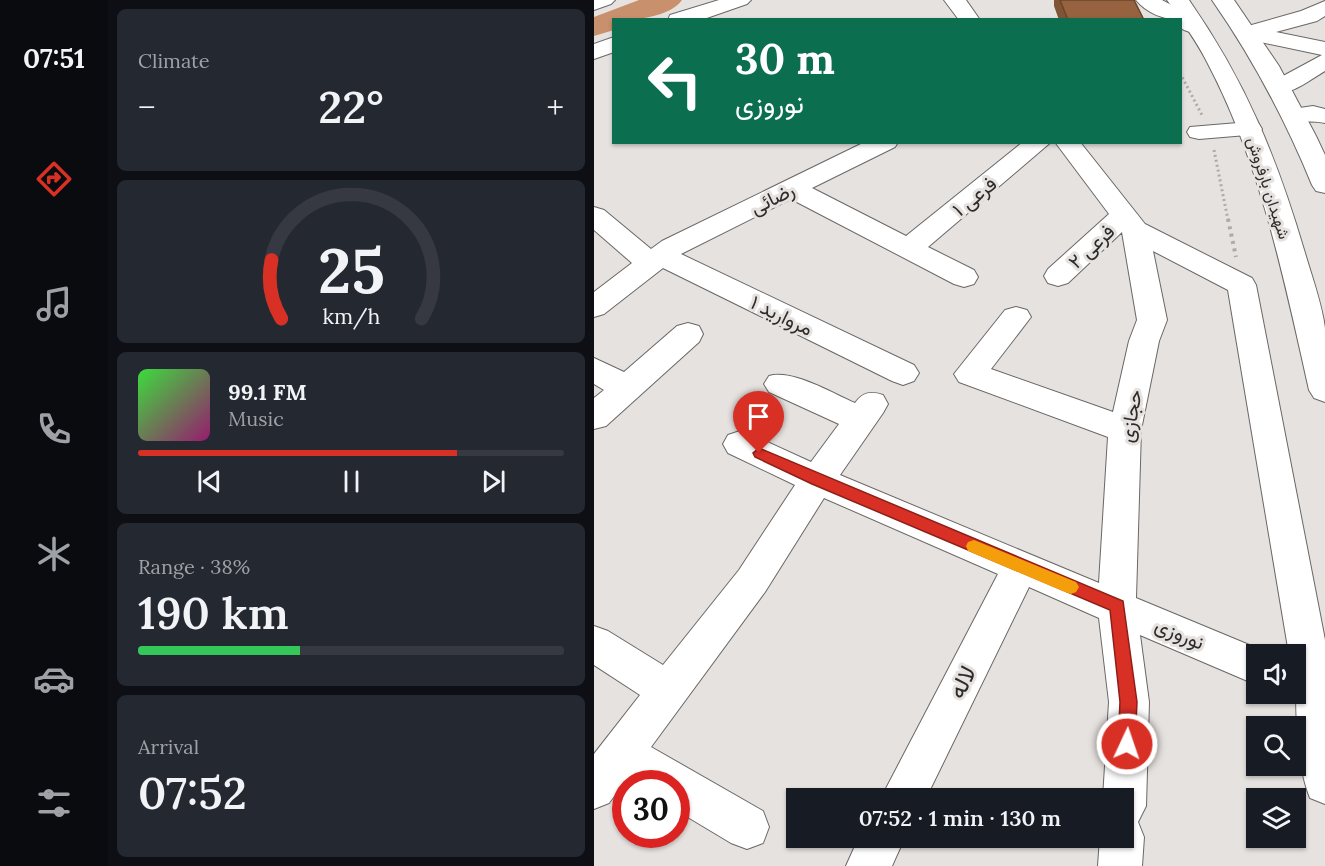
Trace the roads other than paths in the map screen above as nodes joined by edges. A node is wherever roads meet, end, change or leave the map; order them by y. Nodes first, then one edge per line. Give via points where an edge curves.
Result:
1 (604, 0) edge
2 (740, 0) edge
3 (955, 0) edge
4 (1147, 0) edge
5 (1178, 0) edge
6 (1223, 0) edge
7 (594, 4) edge
8 (1325, 7) edge
9 (684, 18) edge
10 (968, 18) edge
11 (1179, 18) edge
12 (1182, 20) edge
13 (1195, 27) junction
14 (1249, 33) junction
15 (612, 45) edge
16 (1325, 49) edge
17 (594, 52) edge
18 (1325, 61) edge
19 (1280, 87) junction
20 (1295, 115) junction
21 (1325, 116) edge
22 (1250, 129) junction
23 (1204, 132) road end
24 (882, 144) edge
25 (1037, 144) edge
26 (1069, 144) edge
27 (1325, 185) edge
28 (791, 188) junction
29 (594, 216) edge
30 (1130, 223) junction
31 (908, 249) junction
32 (656, 260) junction
33 (1058, 276) dead end
34 (964, 277) dead end
35 (594, 307) edge
36 (1016, 317) dead end
37 (688, 334) dead end
38 (594, 370) edge
39 (903, 374) dead end
40 (780, 384) dead end
41 (627, 388) junction
42 (1325, 390) edge
43 (594, 417) edge
44 (1125, 430) junction
45 (740, 444) dead end
46 (817, 480) junction
47 (1021, 566) junction
48 (1118, 606) junction
49 (594, 644) edge
50 (1246, 662) edge
51 (1312, 690) edge
52 (669, 691) junction
53 (621, 753) junction
54 (650, 770) edge
55 (1325, 783) edge
56 (594, 788) edge
57 (908, 788) edge
58 (1125, 788) edge
59 (690, 794) edge
60 (747, 827) dead end
61 (877, 848) edge
62 (1121, 848) edge
63 (868, 866) edge
64 (1120, 866) edge

1 - 7 main road
2 - 9 main road
3 - 10 main road
4 - 11 main road
5 - 13 main road, شهیدان بارفروش
6 - 14 main road
8 - 14 main road via 1309,16
12 - 13 main road
13 - 22 main road, شهیدان بارفروش via 1222,67
14 - 16 main road
14 - 19 main road
15 - 17 main road
18 - 19 main road
19 - 20 main road
20 - 21 main road
20 - 27 main road
22 - 23 main road
22 - 42 main road, شهیدان بارفروش via 1276,206
24 - 28 main road, رضائی
25 - 31 main road, فرعی ۱
26 - 30 main road, حجازی
28 - 31 main road
28 - 32 main road, رضائی via 672,247
29 - 32 main road, مروارید ۱
30 - 33 main road, فرعی ۲
30 - 44 main road, حجازی via 1152,320
30 - 51 main road, حجازی via 1242,285
31 - 34 main road
32 - 35 main road, رضائی
32 - 39 main road, مروارید ۱
36 - 44 main road via 970,374
37 - 41 main road
38 - 41 main road
40 - 46 main road via 866,411
41 - 43 main road
44 - 48 main road, حجازی
45 - 46 main road, نوروزی
46 - 47 main road, نوروزی
46 - 52 main road via 752,581
47 - 48 main road, نوروزی
47 - 57 main road, لاله
48 - 50 main road, نوروزی
48 - 58 main road, حجازی via 1129,702
49 - 52 main road
51 - 55 main road
52 - 53 main road
53 - 54 main road
53 - 56 main road
59 - 60 main road
61 - 63 main road
62 - 64 main road

